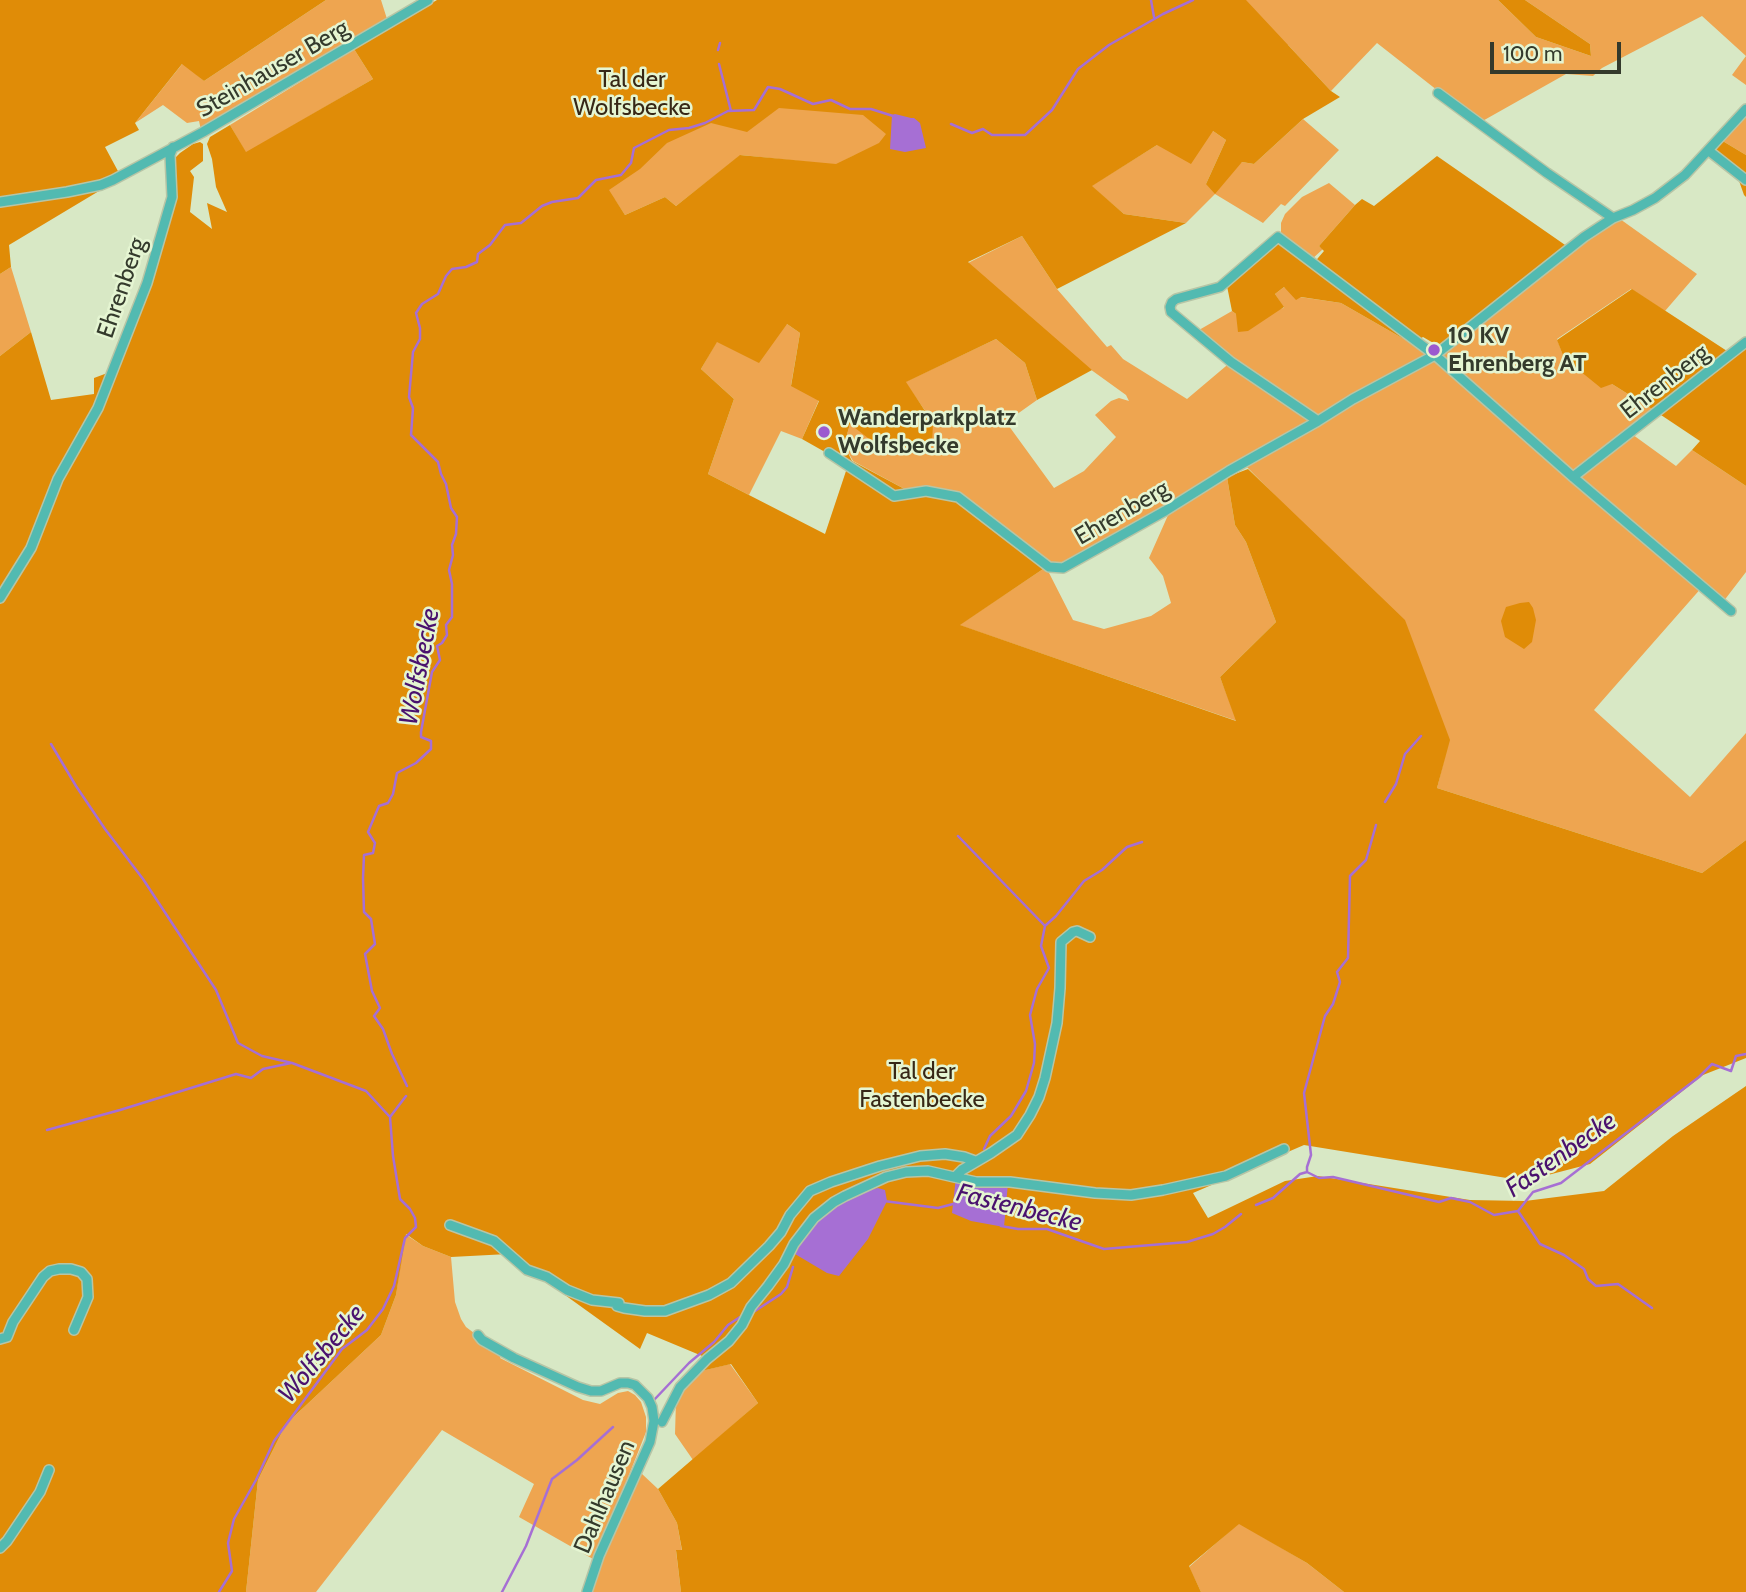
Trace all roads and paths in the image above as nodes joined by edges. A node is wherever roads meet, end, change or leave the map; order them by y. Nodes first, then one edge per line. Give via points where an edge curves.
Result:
1 (428, 0) edge
2 (1438, 93) dead end
3 (1746, 109) edge
4 (173, 148) junction
5 (1709, 150) junction
6 (1746, 180) edge
7 (0, 202) edge
8 (1613, 218) junction
9 (1746, 342) edge
10 (1435, 355) junction
11 (1318, 421) junction
12 (829, 453) dead end
13 (1573, 477) junction
14 (0, 598) edge
15 (1731, 611) dead end
16 (1090, 937) dead end
17 (1284, 1149) dead end
18 (975, 1161) junction
19 (955, 1177) junction
20 (450, 1225) dead end
21 (74, 1330) dead end
22 (478, 1335) dead end
23 (0, 1339) edge
24 (662, 1422) dead end
25 (49, 1470) dead end
26 (0, 1548) edge
27 (587, 1592) edge

1 - 4 street, Steinhauser Berg
2 - 8 street
3 - 5 street, Ehrenberg
4 - 7 street via 101,185
4 - 14 street, Ehrenberg via 172,197 142,295 98,408 58,479 31,548
5 - 6 street
5 - 8 street, Ehrenberg via 1655,198
8 - 10 street, Ehrenberg
9 - 13 street, Ehrenberg
10 - 11 street, Ehrenberg
10 - 11 street via 1278,237 1220,287 1171,302 1171,312 1221,354
10 - 13 street
11 - 12 street, Ehrenberg via 1063,568 1049,567 958,498 926,491 894,496
13 - 15 street
16 - 18 street via 1077,931 1061,942 1057,1023 1045,1078 1030,1115 1017,1135
17 - 19 street via 1226,1176 1131,1195
18 - 19 street
18 - 20 street via 946,1154 920,1156 810,1191 769,1246 731,1283 665,1311 592,1300 527,1270 494,1241
19 - 24 street via 906,1172 886,1177 824,1209 794,1244 742,1325 680,1387
21 - 23 street via 88,1297 87,1279 81,1272 59,1269 43,1277 7,1336
22 - 27 street, Dahlhausen via 514,1358 578,1387 601,1391 620,1383 635,1385 652,1407 650,1442
25 - 26 street via 40,1492

